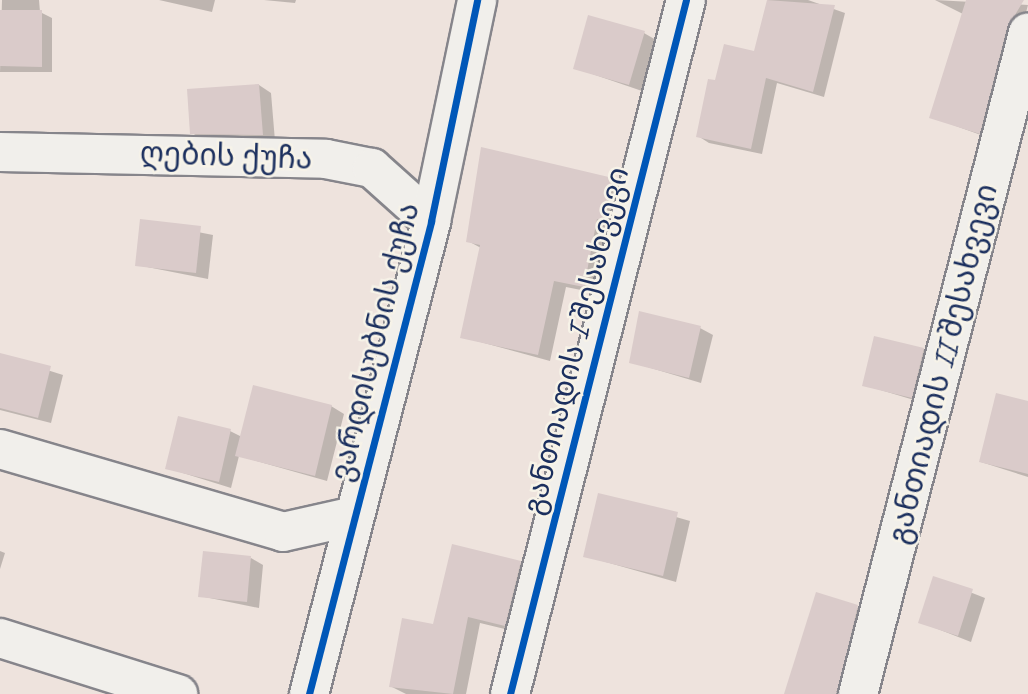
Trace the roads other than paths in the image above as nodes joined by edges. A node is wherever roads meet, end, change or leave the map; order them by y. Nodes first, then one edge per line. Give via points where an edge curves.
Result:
1 (477, 0) edge
2 (686, 0) edge
3 (1028, 33) edge
4 (0, 152) edge
5 (431, 221) junction
6 (0, 449) edge
7 (354, 516) junction
8 (0, 638) edge
9 (112, 684) edge
10 (178, 694) edge
11 (309, 694) edge
12 (510, 694) edge
13 (858, 694) edge

1 - 5 street, ვარდისუბნის ქუჩა
2 - 12 street, განთიადის I შესახვევი
3 - 13 street, განთიადის II შესახვევი
4 - 5 street, ღების ქუჩა via 326,159 372,168
5 - 7 street, ვარდისუბნის ქუჩა
6 - 7 street via 284,532
7 - 11 street, ვარდისუბნის ქუჩა
8 - 9 street
9 - 10 street

